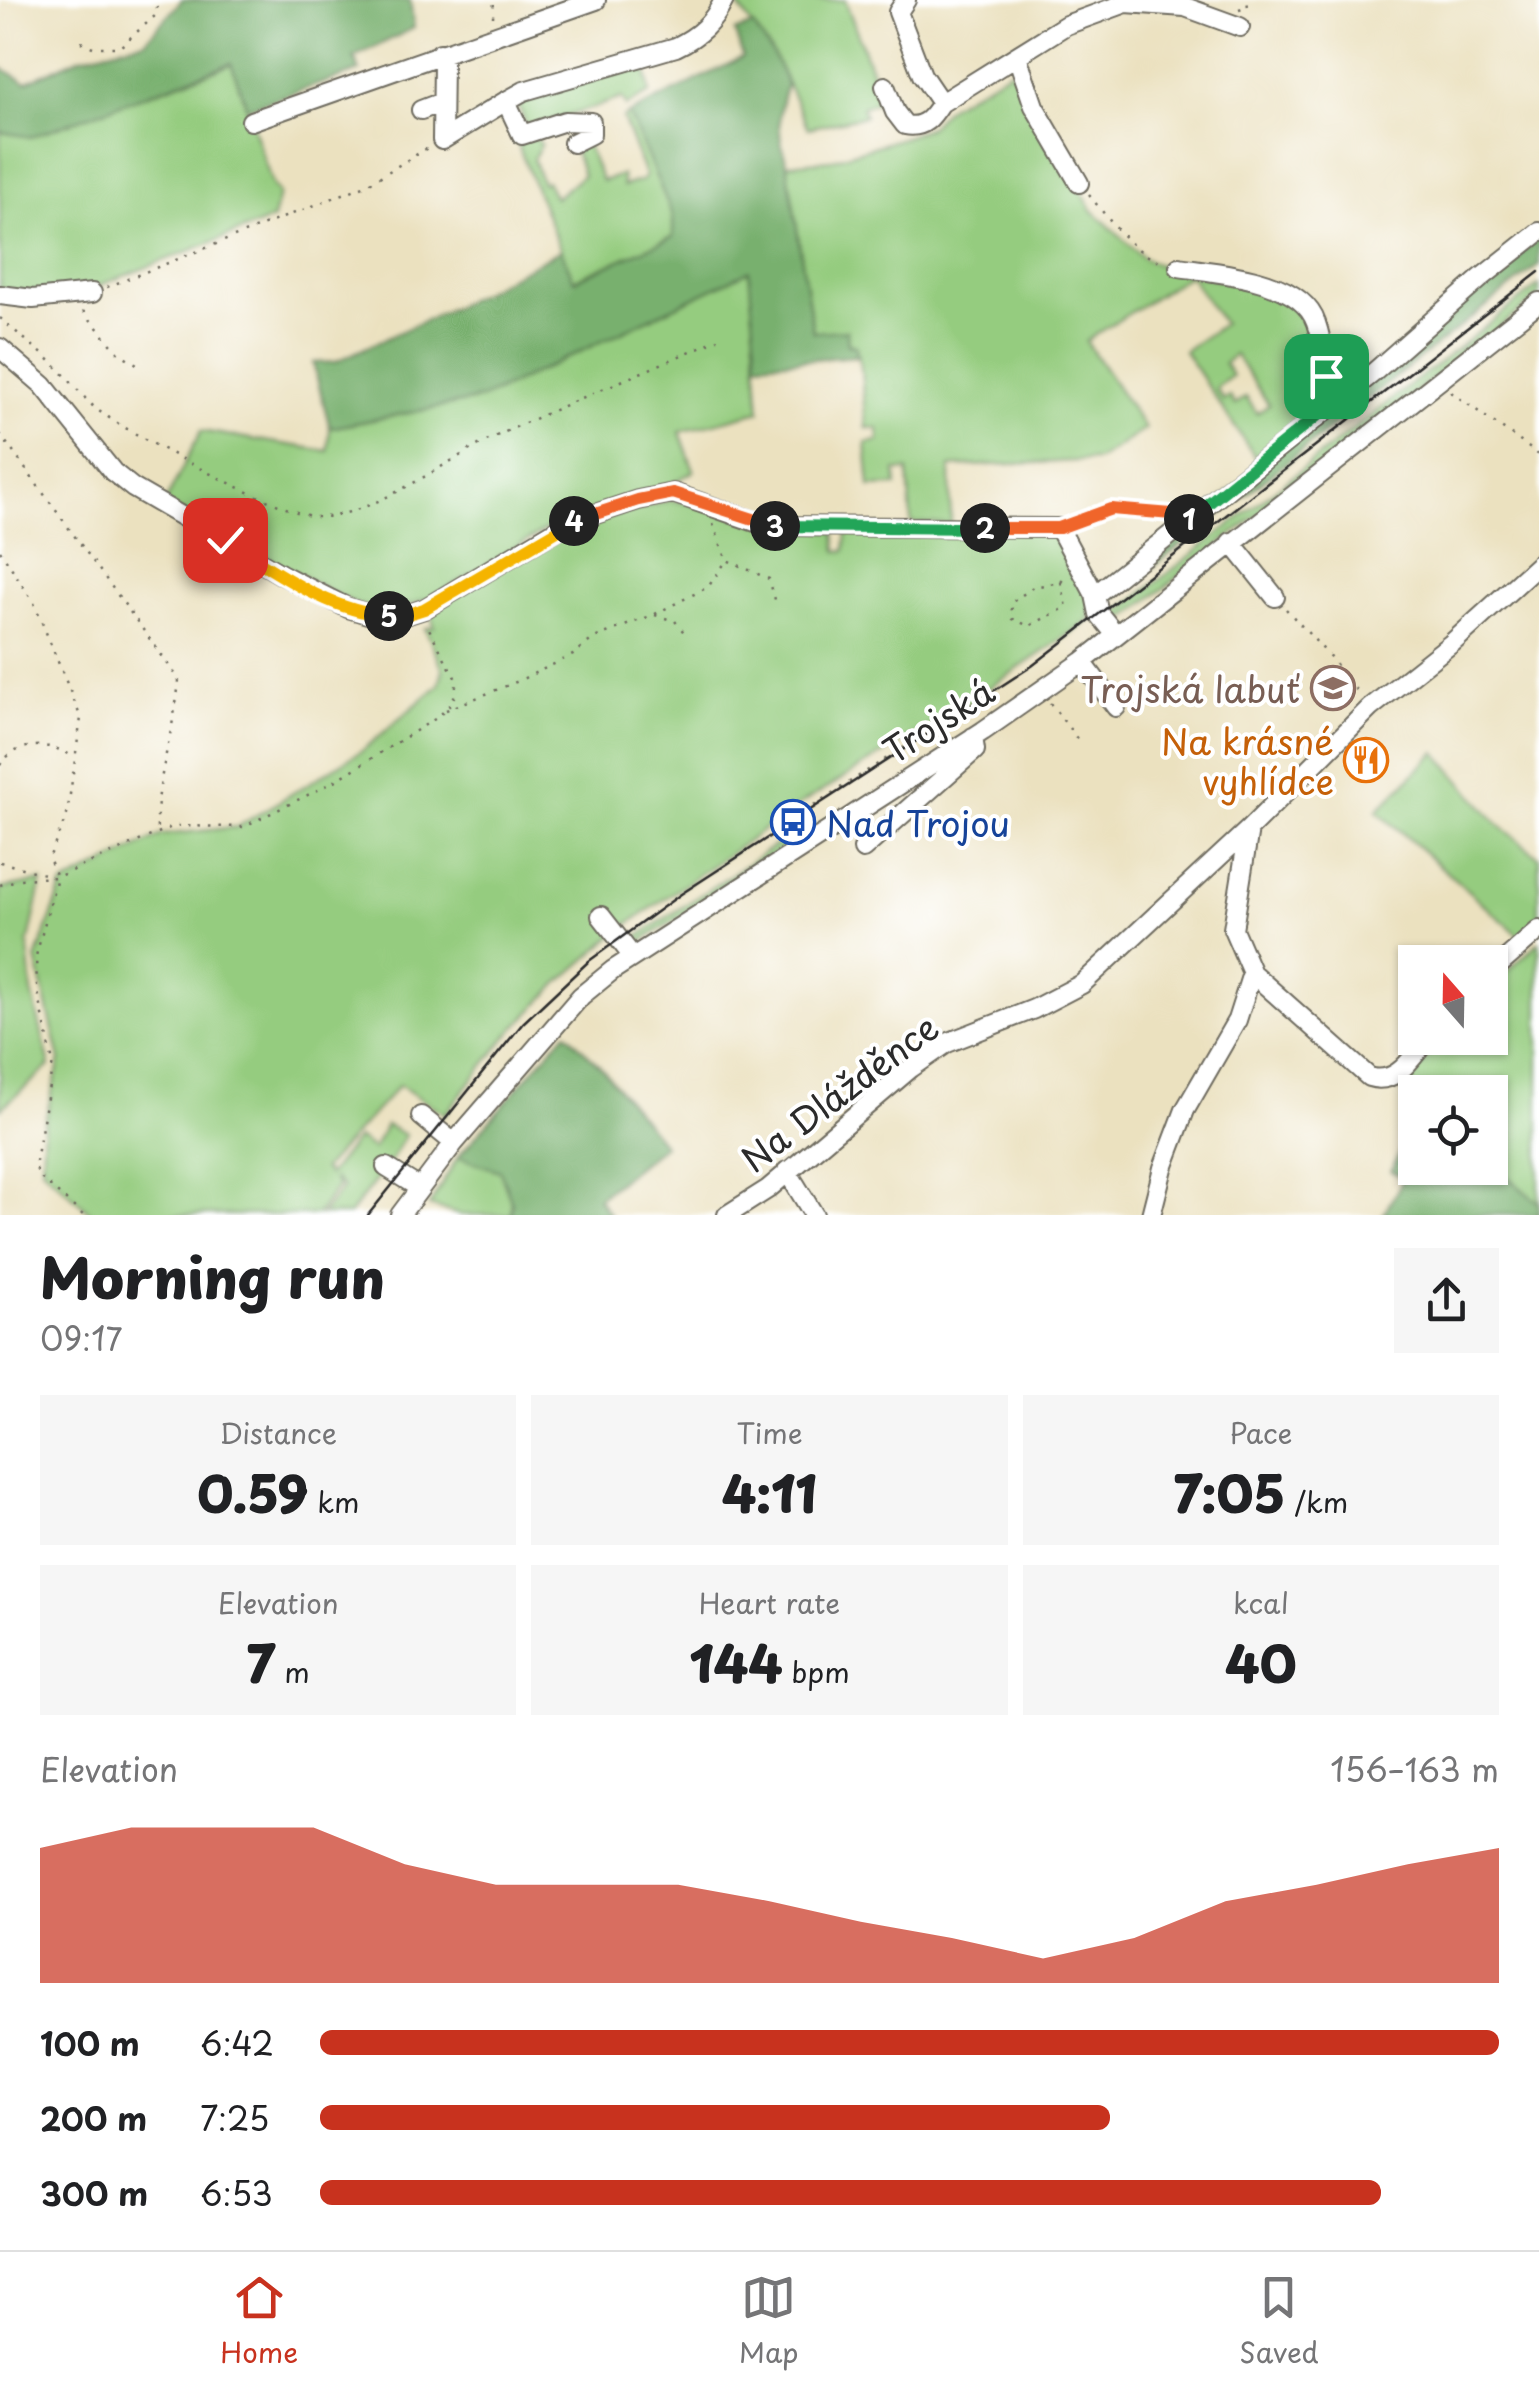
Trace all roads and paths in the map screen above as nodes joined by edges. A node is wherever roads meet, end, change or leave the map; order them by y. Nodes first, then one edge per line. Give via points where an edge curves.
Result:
1 (158, 0) edge
2 (596, 0) edge
3 (724, 0) edge
4 (906, 0) edge
5 (1246, 0) edge
6 (1238, 19) joint
7 (82, 42) dead end
8 (440, 52) junction
9 (1017, 56) junction
10 (885, 86) dead end
11 (506, 100) junction
12 (442, 102) junction
13 (941, 102) junction
14 (421, 110) dead end
15 (251, 121) dead end
16 (442, 140) junction
17 (572, 143) dead end
18 (1079, 182) joint
19 (1539, 232) edge
20 (1179, 267) joint
21 (92, 293) joint
22 (0, 295) edge
23 (68, 296) junction
24 (1539, 302) edge
25 (0, 318) edge
26 (718, 338) dead end
27 (0, 348) edge
28 (140, 366) dead end
29 (1439, 380) junction
30 (1328, 407) junction
31 (0, 434) edge
32 (1539, 456) edge
33 (1186, 522) junction
34 (713, 523) dead end
35 (1059, 528) junction
36 (1231, 542) junction
37 (0, 550) edge
38 (727, 560) junction
39 (1077, 562) junction
40 (1539, 564) edge
41 (1060, 582) junction
42 (1094, 594) junction
43 (1275, 597) joint
44 (776, 603) dead end
45 (424, 609) junction
46 (653, 614) junction
47 (686, 636) dead end
48 (1116, 636) junction
49 (1082, 662) junction
50 (1046, 698) dead end
51 (1364, 702) dead end
52 (1116, 707) dead end
53 (445, 710) junction
54 (973, 737) junction
55 (1078, 740) dead end
56 (929, 751) dead end
57 (74, 757) junction
58 (0, 766) edge
59 (787, 822) dead end
60 (1249, 829) junction
61 (157, 833) junction
62 (863, 849) dead end
63 (0, 862) edge
64 (57, 878) junction
65 (0, 885) edge
66 (601, 916) dead end
67 (1539, 930) edge
68 (632, 957) junction
69 (1508, 957) edge
70 (1252, 974) junction
71 (1412, 1055) edge
72 (422, 1116) dead end
73 (454, 1143) junction
74 (386, 1168) dead end
75 (787, 1171) junction
76 (418, 1187) junction
77 (768, 1190) junction
78 (83, 1215) edge
79 (400, 1215) edge
80 (727, 1215) edge
81 (756, 1215) edge
82 (814, 1215) edge
83 (1151, 1215) edge

1 - 7 path via 156,15 120,47
2 - 8 street
3 - 11 street via 696,38
4 - 13 street via 898,12 922,74
5 - 6 path
6 - 9 street via 1126,2 1066,25
8 - 12 street
8 - 15 street
9 - 13 street
9 - 18 street via 1034,106
10 - 13 street via 905,125 932,118
11 - 16 street
11 - 17 street via 522,135 591,122 592,134
12 - 14 street
12 - 16 street
16 - 21 path via 366,185
18 - 20 path via 1147,258
19 - 30 street
20 - 30 street via 1266,282 1306,306 1315,320
21 - 23 street
22 - 23 street
23 - 28 path via 118,352
24 - 29 street, Trojská
25 - 26 path via 102,413 212,474 298,514 319,517 384,498 489,439
27 - 45 street via 44,385 133,488 348,608 399,617
29 - 32 path
29 - 36 street, Trojská
30 - 33 street
31 - 61 path via 179,678
33 - 35 path via 1172,514 1111,509
33 - 42 street
34 - 38 path
35 - 39 street
35 - 45 street via 767,526 673,493 568,523
36 - 43 street
36 - 48 street, Trojská
37 - 57 path via 34,603 81,718
38 - 44 path via 768,578
38 - 46 path via 708,586
39 - 41 path
39 - 42 street
40 - 60 street, Na Dlážděnce via 1370,708
41 - 41 path via 1033,587 1011,603 1013,619 1029,626 1067,606
42 - 48 street
43 - 51 path
45 - 53 path via 456,681
46 - 47 path via 675,622
46 - 53 path
48 - 49 street, Trojská
49 - 52 street
49 - 54 street, Trojská
50 - 55 path
53 - 61 path via 330,784 243,827 174,826
54 - 62 street via 975,750
54 - 68 street, Trojská
56 - 59 path via 920,737
57 - 58 path via 31,744
57 - 64 path via 68,816 48,858
60 - 70 street via 1233,929
60 - 75 street, Na Dlážděnce via 1082,984 947,1043
61 - 64 path
63 - 64 path
64 - 65 path
64 - 78 path via 36,956 54,1063 34,1167
66 - 68 street
67 - 69 street
68 - 73 street, Trojská via 581,996
70 - 71 street via 1369,1077 1390,1078
70 - 83 street via 1238,1020 1185,1110
72 - 73 street
73 - 76 street, Trojská
74 - 76 street
75 - 77 street, Na Dlážděnce
75 - 82 street
76 - 79 street, Trojská
77 - 80 street, Na Dlážděnce
77 - 81 street

